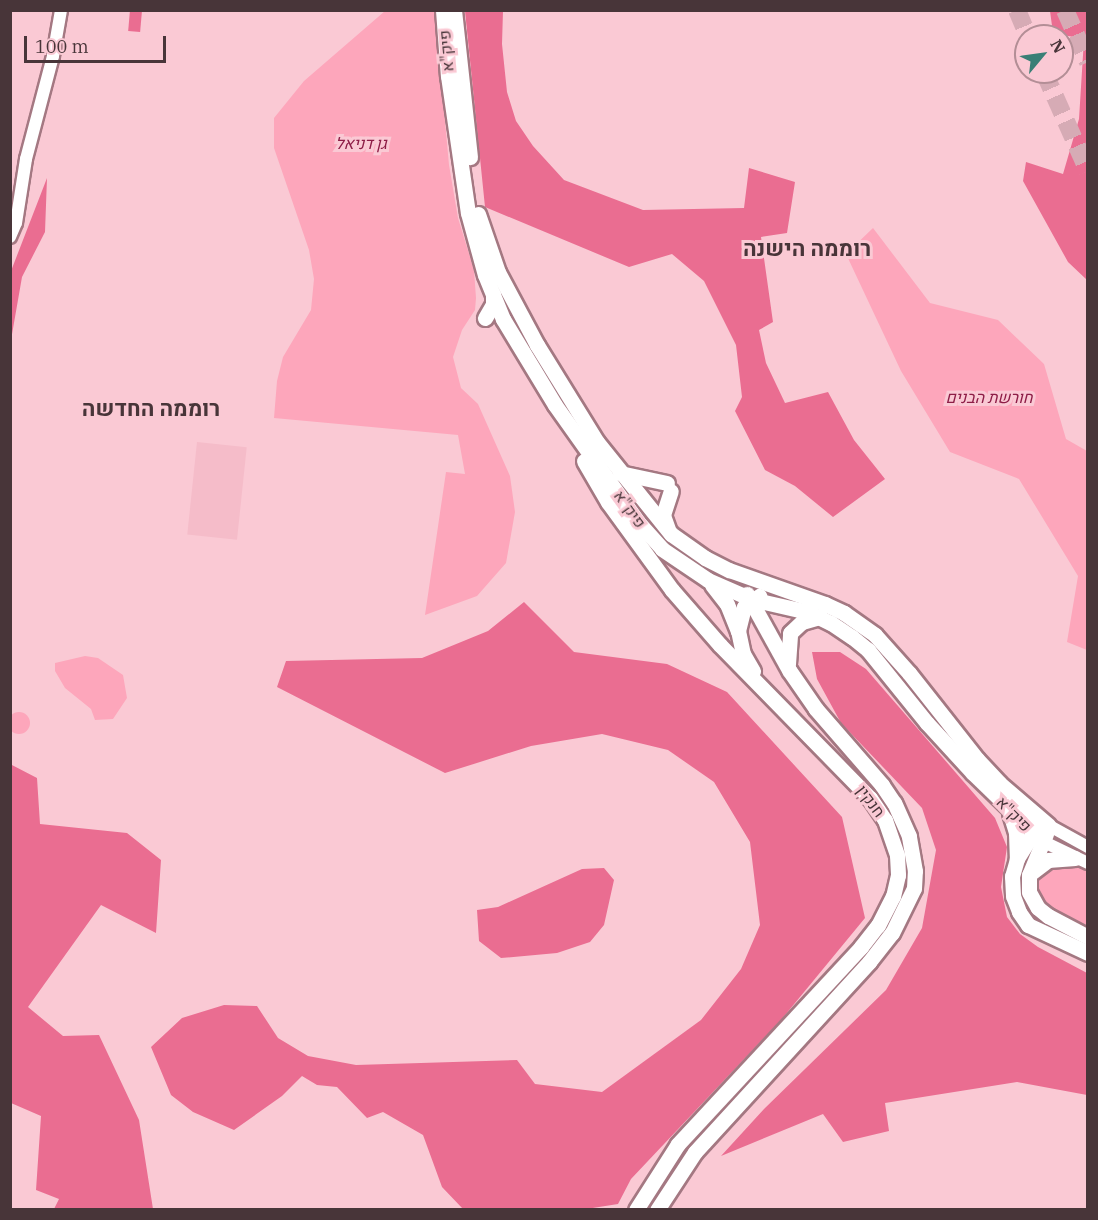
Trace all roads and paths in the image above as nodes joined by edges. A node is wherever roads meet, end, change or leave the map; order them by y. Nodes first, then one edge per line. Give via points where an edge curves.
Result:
1 (61, 10) edge
2 (443, 10) edge
3 (454, 10) edge
4 (10, 237) edge
5 (493, 294) junction
6 (510, 331) junction
7 (555, 405) junction
8 (620, 473) junction
9 (671, 534) junction
10 (729, 570) junction
11 (708, 580) junction
12 (795, 592) junction
13 (751, 599) junction
14 (820, 617) junction
15 (738, 631) junction
16 (789, 670) junction
17 (764, 687) junction
18 (1005, 805) junction
19 (1048, 825) junction
20 (1039, 838) junction
21 (1088, 848) edge
22 (1017, 860) junction
23 (1081, 860) edge
24 (1029, 875) junction
25 (1088, 937) edge
26 (1088, 953) edge
27 (636, 1208) edge
28 (657, 1209) edge

1 - 4 street
2 - 5 main road, פיק"א via 448,76 468,213
3 - 8 main road, פיק"א via 472,179 484,234 498,272 532,335
5 - 6 main road, פיק"א
5 - 6 main road via 487,322
6 - 7 main road, פיק"א
7 - 11 main road, פיק"א via 646,532 678,562
7 - 17 main road, חנקין via 608,502 672,590 720,645
8 - 9 main road, פיק"א
8 - 9 main road via 669,487 663,515
9 - 10 main road, פיק"א
10 - 12 main road, פיק"א
10 - 13 main road, חנקין
11 - 13 main road, פיק"א
11 - 15 main road via 728,604
12 - 13 main road via 770,592
12 - 19 main road, פיק"א via 844,613 875,635 976,759
13 - 14 main road, פיק"א
13 - 15 main road via 744,607
13 - 16 main road, חנקין
14 - 16 main road via 802,622 790,633
14 - 18 main road, פיק"א via 868,650 927,723
15 - 17 main road via 743,654
16 - 28 main road, חנקין via 894,803 909,836 914,888 892,933 869,962 695,1152
17 - 27 main road, חנקין via 879,809 897,855 893,896 861,947 678,1144
18 - 20 main road, פיק"א
18 - 22 main road via 1016,833
19 - 20 main road
19 - 21 street
20 - 22 main road
20 - 23 street
20 - 24 main road
22 - 26 main road via 1012,896 1028,925
23 - 24 main road via 1048,861
24 - 25 main road via 1029,892 1038,908 1056,922

